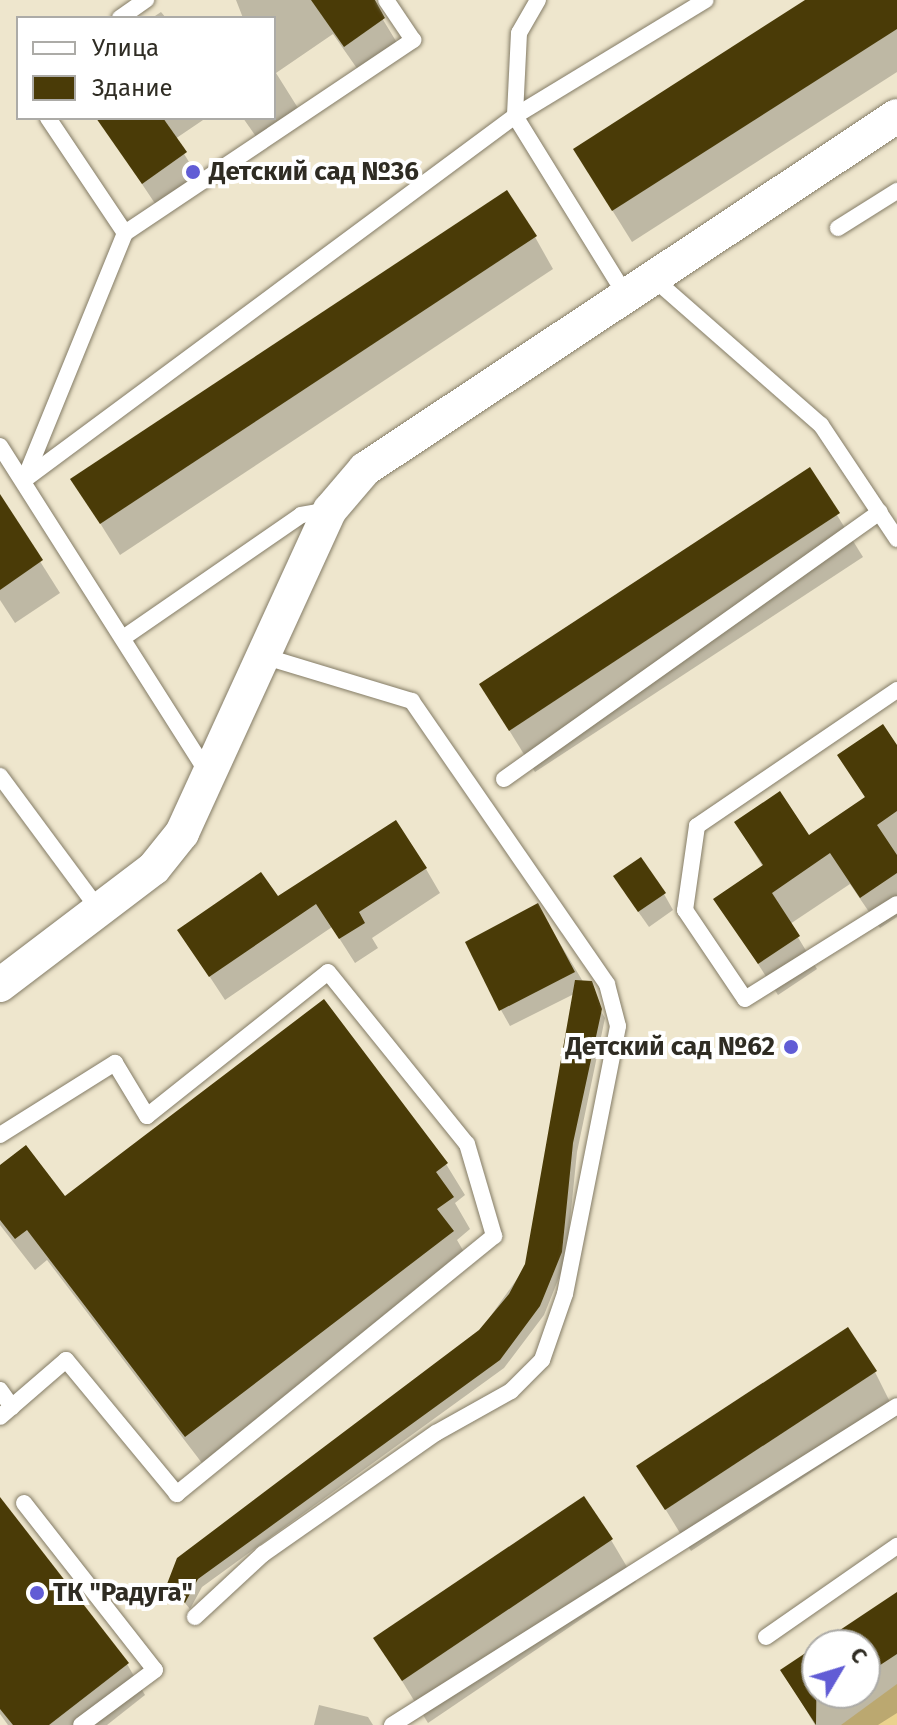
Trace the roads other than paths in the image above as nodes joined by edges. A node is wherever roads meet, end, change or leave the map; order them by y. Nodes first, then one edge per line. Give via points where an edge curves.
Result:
1 (146, 0) edge
2 (386, 0) edge
3 (538, 0) edge
4 (706, 0) edge
5 (123, 16) edge
6 (515, 116) junction
7 (897, 116) edge
8 (49, 120) edge
9 (897, 191) edge
10 (838, 228) dead end
11 (125, 233) junction
12 (640, 287) junction
13 (0, 446) edge
14 (24, 480) junction
15 (330, 510) junction
16 (880, 512) junction
17 (896, 534) edge
18 (123, 638) junction
19 (266, 657) junction
20 (897, 690) edge
21 (209, 775) junction
22 (0, 776) edge
23 (504, 779) dead end
24 (897, 904) edge
25 (99, 910) junction
26 (0, 985) edge
27 (0, 1135) edge
28 (0, 1390) edge
29 (897, 1406) edge
30 (6, 1412) edge
31 (24, 1503) dead end
32 (897, 1546) edge
33 (195, 1617) dead end
34 (766, 1637) dead end
35 (81, 1725) edge
36 (392, 1725) edge

1 - 5 lane
2 - 11 lane via 413,40
3 - 6 lane via 519,33
4 - 6 lane
6 - 12 lane
6 - 14 lane
7 - 12 street
8 - 11 lane
9 - 10 lane
11 - 14 lane
12 - 15 street via 365,469
12 - 16 lane via 803,406
13 - 14 lane
14 - 18 lane
15 - 18 lane via 301,515
15 - 19 street
16 - 17 lane
16 - 23 lane
18 - 21 lane
19 - 21 street
19 - 33 lane via 412,701 607,984 618,1026 565,1294 542,1360 511,1391 436,1433 263,1554
20 - 24 lane via 697,826 685,910 745,999
21 - 25 street via 182,833 154,868
22 - 25 lane
25 - 26 street
27 - 30 lane via 115,1063 147,1116 328,972 467,1144 494,1236 177,1494 66,1360
28 - 30 lane
29 - 36 lane
31 - 35 lane via 155,1670
32 - 34 lane

